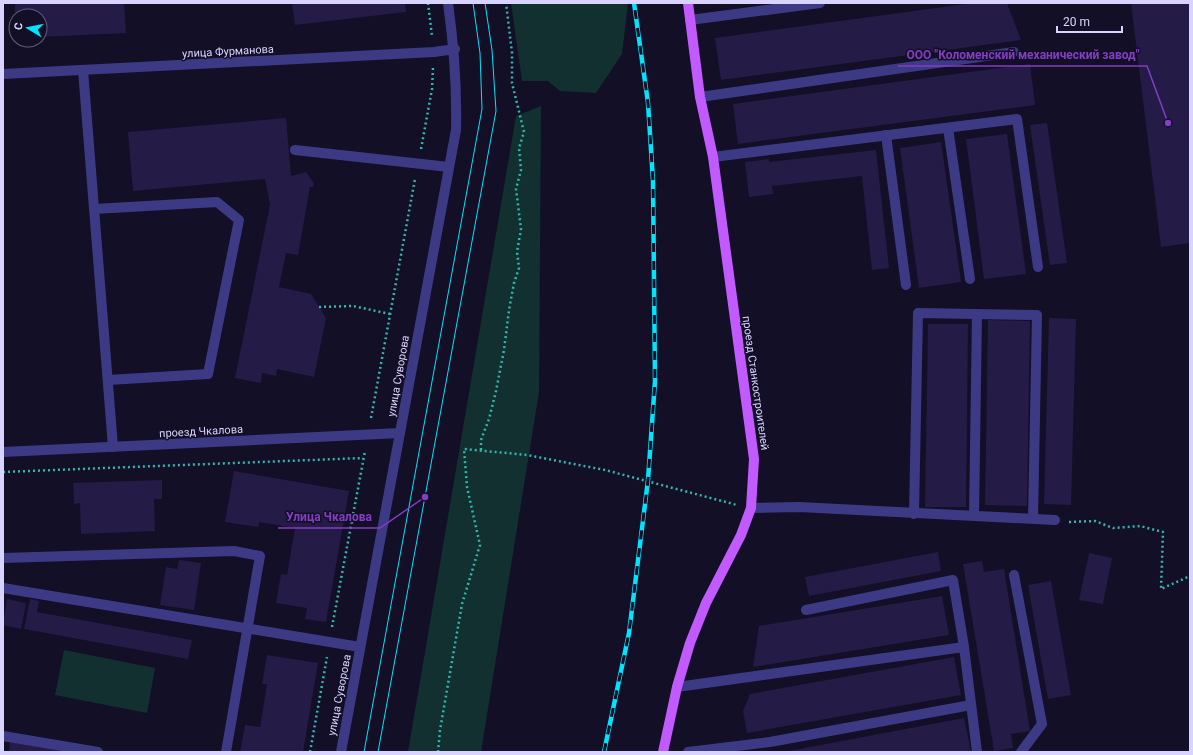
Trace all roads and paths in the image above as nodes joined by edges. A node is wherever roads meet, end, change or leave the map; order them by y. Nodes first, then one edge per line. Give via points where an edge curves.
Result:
1 (428, 3) edge
2 (448, 3) edge
3 (506, 3) edge
4 (688, 3) edge
5 (820, 3) edge
6 (690, 20) junction
7 (454, 49) junction
8 (434, 52) junction
9 (1014, 52) dead end
10 (83, 70) junction
11 (3, 74) edge
12 (700, 97) junction
13 (948, 128) junction
14 (886, 135) junction
15 (295, 150) dead end
16 (713, 157) junction
17 (418, 164) junction
18 (449, 167) junction
19 (94, 209) junction
20 (1038, 266) dead end
21 (970, 279) dead end
22 (906, 285) dead end
23 (318, 307) dead end
24 (390, 314) junction
25 (977, 314) junction
26 (108, 380) junction
27 (400, 434) junction
28 (367, 435) junction
29 (113, 447) junction
30 (481, 450) junction
31 (3, 452) edge
32 (363, 458) junction
33 (3, 472) edge
34 (751, 508) junction
35 (914, 514) junction
36 (974, 516) junction
37 (1033, 518) junction
38 (1055, 520) joint
39 (3, 558) edge
40 (1014, 575) dead end
41 (1190, 576) edge
42 (3, 588) edge
43 (806, 610) dead end
44 (248, 628) junction
45 (329, 642) junction
46 (360, 647) junction
47 (964, 647) junction
48 (677, 687) junction
49 (971, 705) junction
50 (3, 736) edge
51 (98, 752) edge
52 (226, 752) edge
53 (310, 752) edge
54 (341, 752) edge
55 (438, 752) edge
56 (663, 752) edge
57 (688, 752) edge
58 (977, 752) edge
59 (1021, 752) edge

1 - 8 path
2 - 7 street, улица Суворова
3 - 30 path via 512,53 512,83 524,132 519,148 521,170 516,189 521,229 517,252 519,268 514,283 496,391 481,440
4 - 6 main road, проезд Станкостроителей
5 - 6 street
6 - 12 main road, проезд Станкостроителей
7 - 8 street, улица Фурманова
7 - 18 street, улица Суворова via 456,130
8 - 10 street, улица Фурманова
8 - 17 path via 432,89
9 - 12 street
10 - 11 street, улица Фурманова
10 - 19 street
12 - 16 main road, проезд Станкостроителей
13 - 14 street
13 - 20 street via 1017,119
13 - 21 street
14 - 16 street
14 - 22 street
15 - 17 street
16 - 34 main road, проезд Станкостроителей via 754,459
17 - 18 street
17 - 24 path
18 - 27 street, улица Суворова
19 - 26 street
19 - 26 street via 217,202 238,220 208,374
23 - 24 path via 353,306
24 - 28 path
25 - 35 street via 918,313
25 - 36 street
25 - 37 street via 1037,315
26 - 29 street
27 - 28 street, проезд Чкалова
27 - 46 street, улица Суворова
28 - 29 street, проезд Чкалова
28 - 32 path
29 - 31 street, проезд Чкалова
30 - 34 path via 527,455 605,470
30 - 55 path via 464,448 468,487 480,545 462,604
32 - 33 path
32 - 45 path
34 - 35 street via 799,507
34 - 48 main road, проезд Станкостроителей via 742,535 706,602
35 - 36 street
36 - 37 street
37 - 38 street
38 - 41 path via 1095,521 1113,528 1140,526 1163,532 1161,589
39 - 44 street via 234,551 260,556
40 - 59 street via 1042,724
42 - 44 street
43 - 47 street via 953,580
44 - 45 street
44 - 52 street
45 - 46 street
45 - 53 path
46 - 54 street, улица Суворова
47 - 48 street
47 - 49 street
48 - 56 main road, проезд Станкостроителей
49 - 57 street via 770,742
49 - 58 street
50 - 51 street

